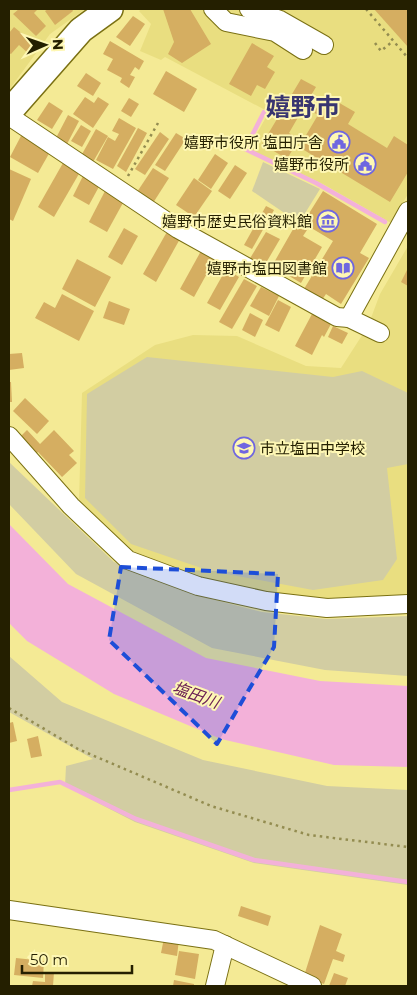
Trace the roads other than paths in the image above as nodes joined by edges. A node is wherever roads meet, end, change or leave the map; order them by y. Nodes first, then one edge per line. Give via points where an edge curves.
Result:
1 (110, 9) edge
2 (213, 9) edge
3 (249, 9) edge
4 (324, 45) dead end
5 (303, 50) dead end
6 (9, 112) edge
7 (9, 116) edge
8 (408, 211) edge
9 (349, 318) junction
10 (380, 332) dead end
11 (9, 436) edge
12 (408, 604) edge
13 (9, 910) edge
14 (226, 945) junction
15 (215, 986) edge
16 (312, 986) edge

1 - 6 highway via 81,30
2 - 5 street via 226,22 275,32
3 - 4 street via 280,20
7 - 9 street via 178,229 337,317
8 - 9 street
9 - 10 street
11 - 12 street via 71,506 128,560 198,586 266,601 327,608 379,608
13 - 14 street via 214,940
14 - 15 street
14 - 16 street

